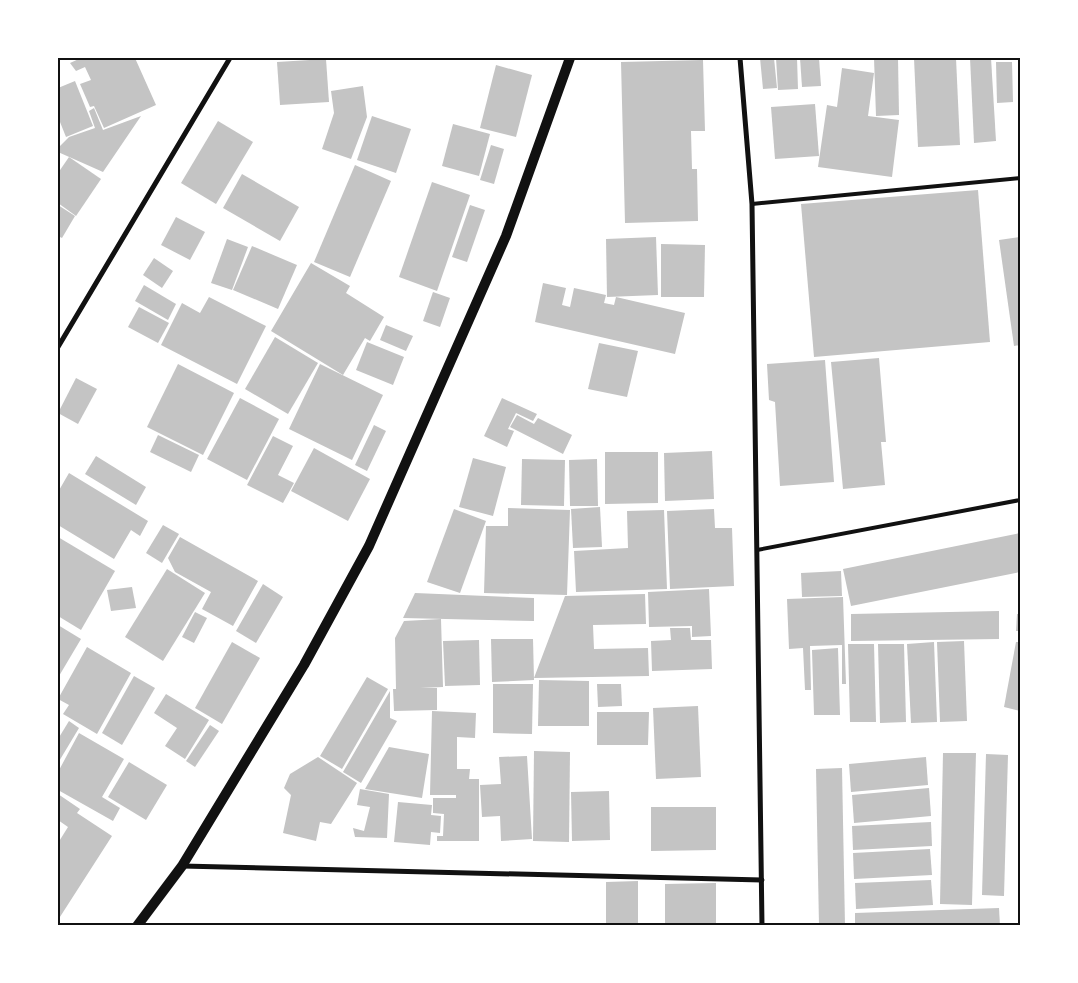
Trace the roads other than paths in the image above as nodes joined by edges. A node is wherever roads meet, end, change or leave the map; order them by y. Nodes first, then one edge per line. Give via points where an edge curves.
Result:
1 (230, 58) edge
2 (570, 58) edge
3 (740, 58) edge
4 (1020, 178) edge
5 (752, 204) junction
6 (58, 347) edge
7 (1020, 500) edge
8 (757, 550) junction
9 (182, 866) junction
10 (762, 880) junction
11 (136, 926) edge
12 (762, 926) edge

1 - 6 street
2 - 9 main road via 506,236 369,546 304,665
3 - 5 street
4 - 5 lane
5 - 8 street
7 - 8 lane
8 - 10 street
9 - 10 street
9 - 11 main road
10 - 12 street

